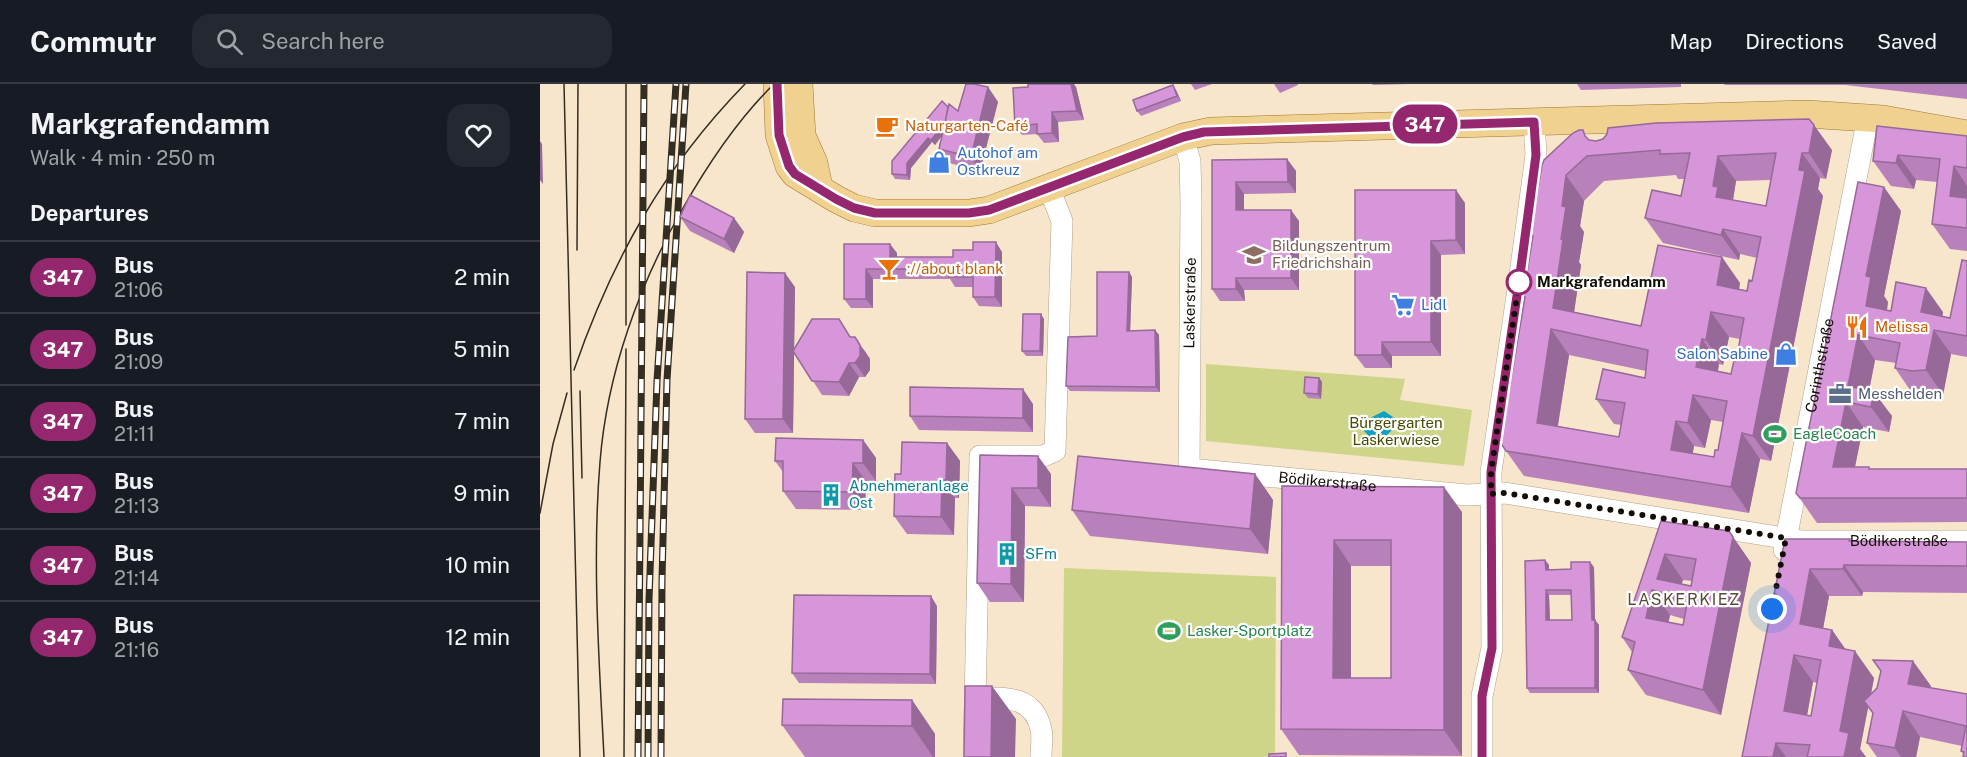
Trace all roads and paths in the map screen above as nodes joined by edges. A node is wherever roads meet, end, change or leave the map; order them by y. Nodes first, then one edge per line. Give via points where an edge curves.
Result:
1 (777, 84) edge
2 (799, 84) edge
3 (1868, 117) junction
4 (1534, 122) junction
5 (1967, 134) edge
6 (1183, 137) junction
7 (819, 188) junction
8 (1050, 188) junction
9 (1189, 469) joint
10 (1491, 494) junction
11 (1786, 538) junction
12 (1967, 541) edge
13 (1780, 567) edge
14 (975, 698) junction
15 (974, 757) edge
16 (1041, 757) edge
17 (1482, 757) edge

1 - 7 main road via 784,157 795,174
2 - 7 main road via 802,136 814,163
3 - 4 main road via 1807,114 1611,128
3 - 5 main road
3 - 11 street, Corinthstraße
4 - 6 main road via 1211,131
4 - 10 street via 1536,155
6 - 8 main road
6 - 9 street, Laskerstraße via 1190,161 1191,191
7 - 8 main road via 851,207 892,213 978,212
8 - 14 street via 1062,221 1055,451 1043,456 980,456
9 - 10 street, Bödikerstraße
10 - 11 street, Bödikerstraße via 1505,493
10 - 17 street via 1492,648 1482,696
11 - 12 street, Bödikerstraße
11 - 13 street, Corinthstraße
14 - 15 street
14 - 16 street via 1011,698 1032,709 1042,730

